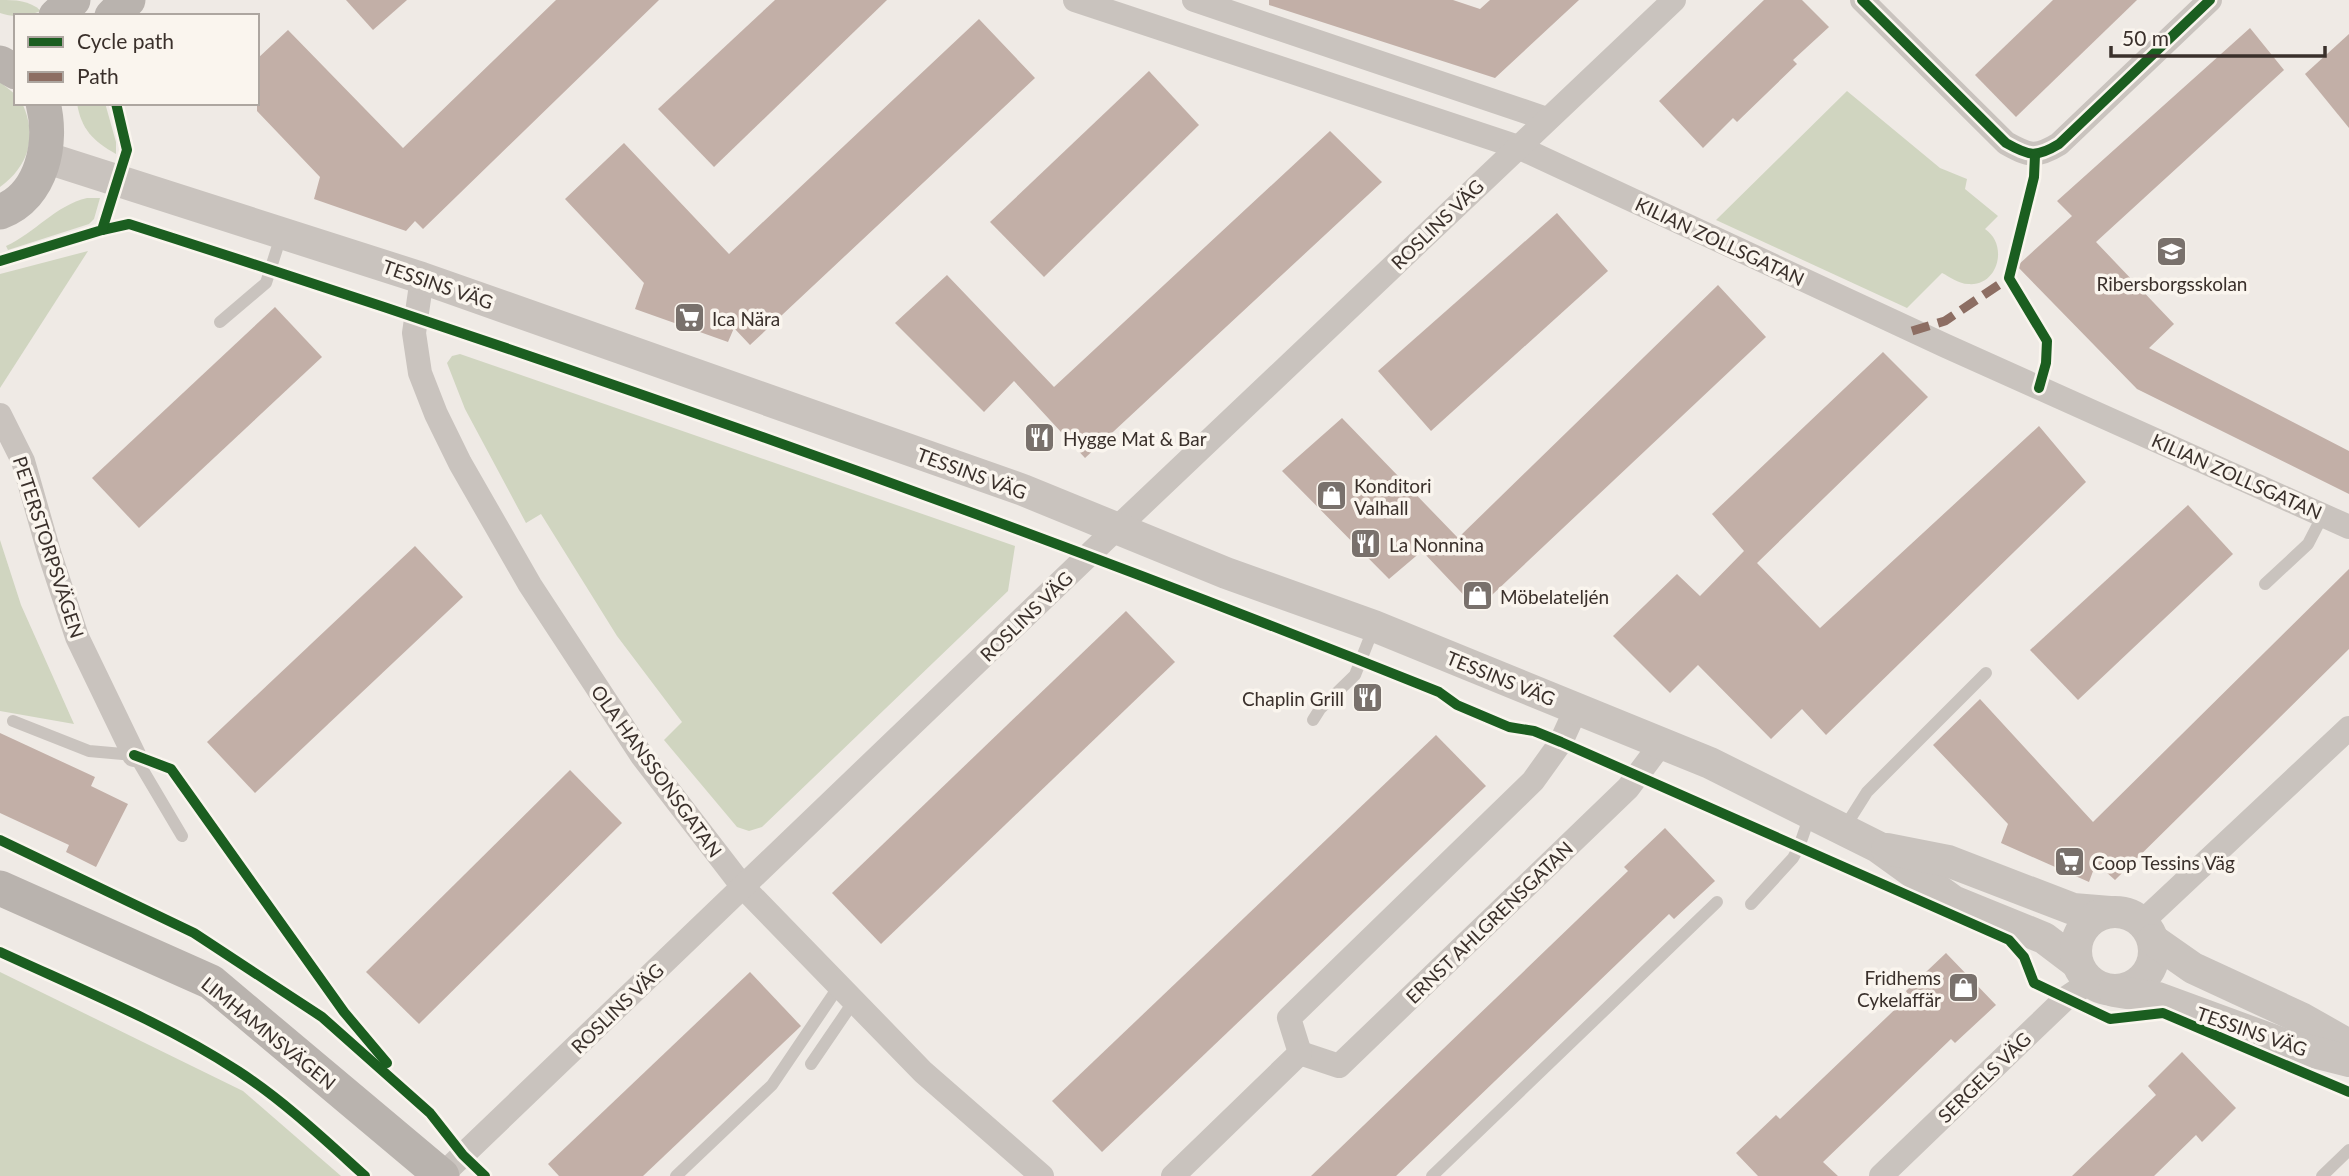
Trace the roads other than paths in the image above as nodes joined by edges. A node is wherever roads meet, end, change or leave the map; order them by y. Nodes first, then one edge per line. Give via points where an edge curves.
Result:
1 (73, 0) edge
2 (128, 0) edge
3 (1075, 0) edge
4 (1194, 0) edge
5 (1674, 0) edge
6 (1862, 0) edge
7 (2210, 0) edge
8 (58, 14) edge
9 (114, 14) edge
10 (44, 105) edge
11 (1547, 119) junction
12 (1518, 147) junction
13 (44, 158) junction
14 (0, 212) edge
15 (282, 233) junction
16 (422, 278) junction
17 (220, 322) dead end
18 (0, 415) edge
19 (2323, 515) junction
20 (1118, 527) junction
21 (2349, 527) edge
22 (2264, 584) dead end
23 (1374, 626) junction
24 (1986, 673) dead end
25 (1576, 709) junction
26 (1313, 720) dead end
27 (13, 721) dead end
28 (2349, 728) edge
29 (1661, 744) junction
30 (134, 755) junction
31 (1810, 815) junction
32 (1842, 830) junction
33 (182, 836) dead end
34 (1878, 847) junction
35 (743, 887) junction
36 (0, 888) edge
37 (1717, 902) dead end
38 (1751, 904) dead end
39 (2110, 912) junction
40 (2147, 931) junction
41 (2094, 978) junction
42 (846, 993) junction
43 (2349, 1045) edge
44 (1300, 1053) junction
45 (2349, 1061) edge
46 (811, 1064) dead end
47 (2349, 1150) edge
48 (442, 1176) edge
49 (676, 1176) edge
50 (1042, 1176) edge
51 (1173, 1176) edge
52 (1432, 1176) edge
53 (1881, 1176) edge
54 (2322, 1176) edge

1 - 8 main road
2 - 9 main road
3 - 12 street, KILIAN ZOLLSGATAN
4 - 11 street
5 - 11 street, ROSLINS VÄG
6 - 7 street via 2006,143 2035,155 2059,144
10 - 13 main road via 48,141
11 - 12 street, ROSLINS VÄG
12 - 19 street, KILIAN ZOLLSGATAN
12 - 20 street, ROSLINS VÄG
13 - 14 main road via 35,181
13 - 15 street, TESSINS VÄG
15 - 16 street, TESSINS VÄG
15 - 17 lane via 266,283
16 - 20 street, TESSINS VÄG
16 - 35 street, OLA HANSSONSGATAN via 414,333 420,373 460,463 606,704
18 - 30 street, PETERSTORPSVÄGEN via 23,461 75,631
19 - 21 street, KILIAN ZOLLSGATAN
19 - 22 lane via 2308,544
20 - 23 street, TESSINS VÄG via 1226,573
20 - 35 street, ROSLINS VÄG
23 - 25 street, TESSINS VÄG
23 - 26 lane via 1354,676
24 - 32 lane via 1867,792
25 - 29 street, TESSINS VÄG
25 - 44 street via 1561,741 1533,781 1289,1018
27 - 30 lane via 89,751
28 - 40 street
29 - 31 street, TESSINS VÄG via 1710,763
29 - 44 street, ERNST AHLGRENSGATAN via 1628,788 1339,1066
30 - 33 lane
31 - 32 street, TESSINS VÄG
31 - 38 lane via 1793,858
32 - 34 street, TESSINS VÄG
34 - 39 street, TESSINS VÄG via 1948,860 2073,909
34 - 41 street, TESSINS VÄG via 1953,901 2044,938
35 - 42 street, OLA HANSSONSGATAN
35 - 48 street, ROSLINS VÄG
36 - 48 main road, LIMHAMNSVÄGEN via 211,982
37 - 52 lane
39 - 40 street, TESSINS VÄG via 2122,912
39 - 41 street via 2086,924 2079,936 2076,949
40 - 41 street via 2152,962 2141,980 2129,988
40 - 43 street, TESSINS VÄG via 2193,968
41 - 45 street, TESSINS VÄG via 2286,1045
41 - 53 street, SERGELS VÄG via 2066,998
42 - 46 lane
42 - 49 lane via 772,1084
42 - 50 street, OLA HANSSONSGATAN via 923,1072
44 - 51 street
47 - 54 lane

